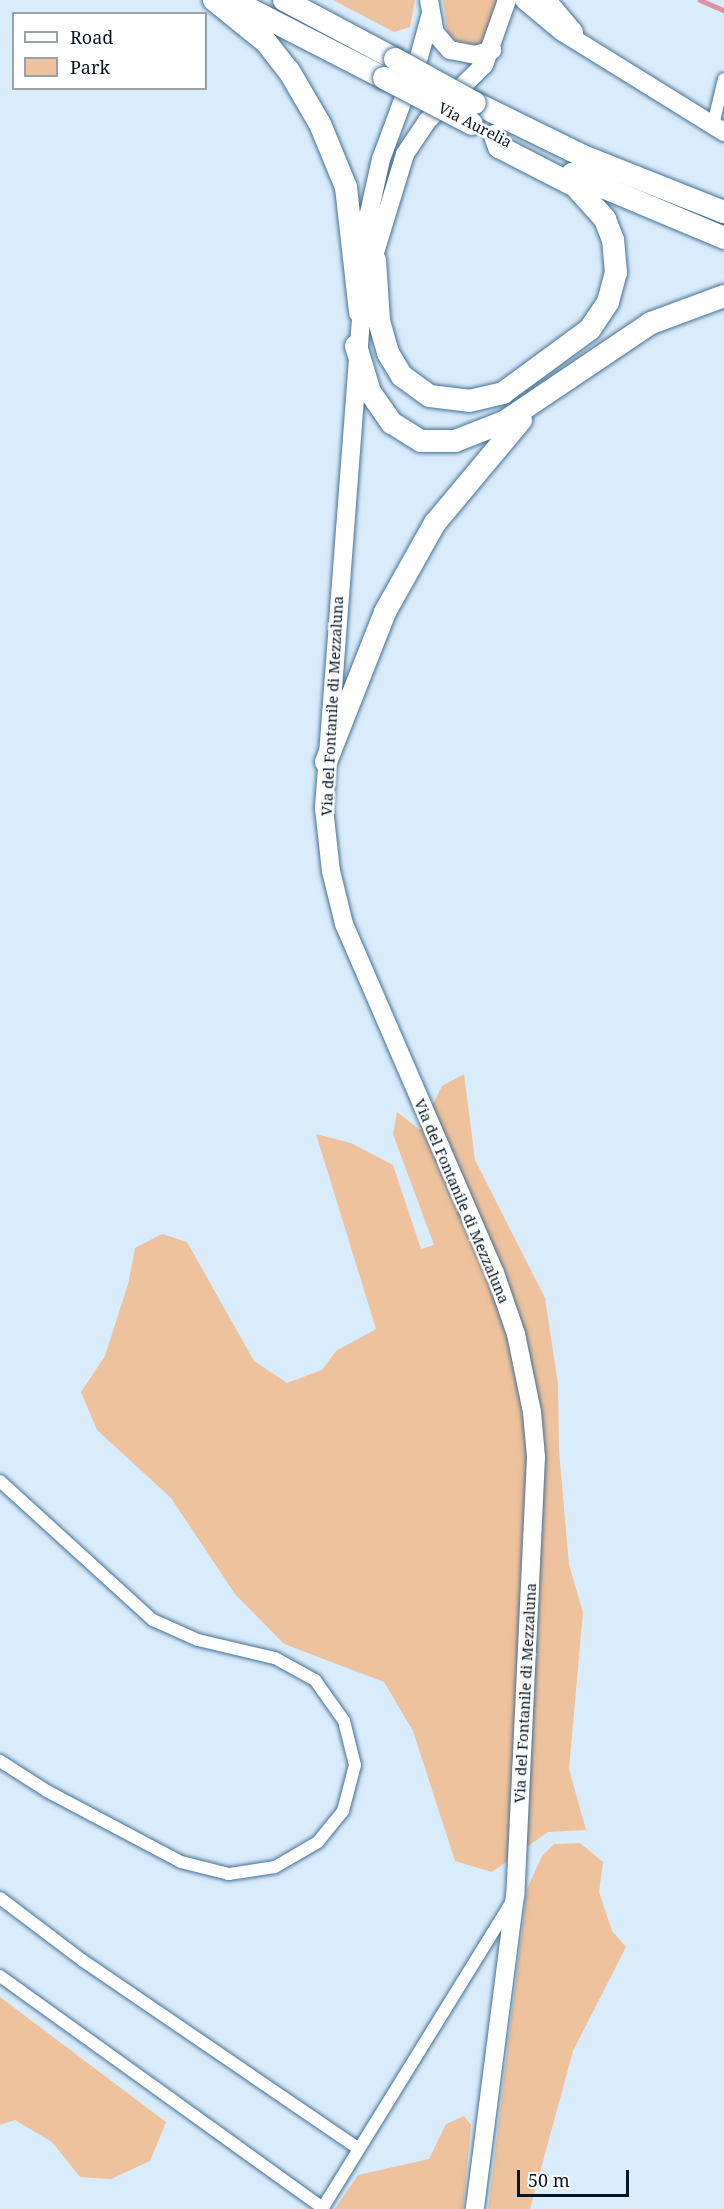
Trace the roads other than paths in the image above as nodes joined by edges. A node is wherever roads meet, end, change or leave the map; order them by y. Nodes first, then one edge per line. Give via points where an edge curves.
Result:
1 (214, 0) edge
2 (232, 0) edge
3 (284, 0) edge
4 (507, 0) edge
5 (524, 0) edge
6 (547, 0) edge
7 (429, 5) edge
8 (585, 44) junction
9 (492, 50) junction
10 (389, 69) junction
11 (724, 79) edge
12 (473, 113) junction
13 (718, 128) edge
14 (495, 136) junction
15 (724, 212) edge
16 (724, 238) edge
17 (370, 269) junction
18 (724, 296) edge
19 (360, 312) junction
20 (356, 346) junction
21 (534, 402) junction
22 (326, 762) junction
23 (0, 1481) edge
24 (0, 1761) edge
25 (515, 1895) junction
26 (0, 1898) edge
27 (0, 1976) edge
28 (359, 2149) junction
29 (322, 2208) edge
30 (475, 2209) edge

1 - 19 highway via 266,42 289,71 320,124 346,187
2 - 10 highway, Via Aurelia
3 - 10 highway, Via Aurelia
4 - 9 street, Via del Fontanile di Mezzaluna
5 - 8 street via 553,26
6 - 8 street
7 - 9 street via 438,38 450,50 466,55
7 - 17 street, Via del Fontanile di Mezzaluna via 419,57 381,159 363,260
8 - 13 street
9 - 17 street, Via del Fontanile di Mezzaluna via 479,71 433,115 411,143 390,195
10 - 12 highway, Via Aurelia, bridge
11 - 13 street
12 - 14 highway, Via Aurelia
12 - 15 highway, Via Aurelia
14 - 16 highway, Via Aurelia via 577,177
14 - 17 highway via 499,147 575,186 605,219 613,240 616,273 608,302 590,329 503,393 469,401 430,396 402,376 388,353
17 - 19 street, Via del Fontanile di Mezzaluna
18 - 21 highway via 689,306 646,326
19 - 20 street, Via del Fontanile di Mezzaluna
20 - 21 highway via 376,404 392,423 421,441 469,438
20 - 22 street, Via del Fontanile di Mezzaluna
21 - 22 highway via 435,523 385,612
22 - 25 street, Via del Fontanile di Mezzaluna via 326,838 344,924 495,1273 516,1334 529,1392 536,1457
23 - 24 street via 153,1620 198,1640 275,1658 315,1680 344,1721 355,1766 343,1811 318,1842 275,1868 230,1874 181,1862 47,1791
25 - 28 street
25 - 30 street, Via del Fontanile di Mezzaluna
26 - 28 street via 82,1960
27 - 29 street
28 - 29 street

